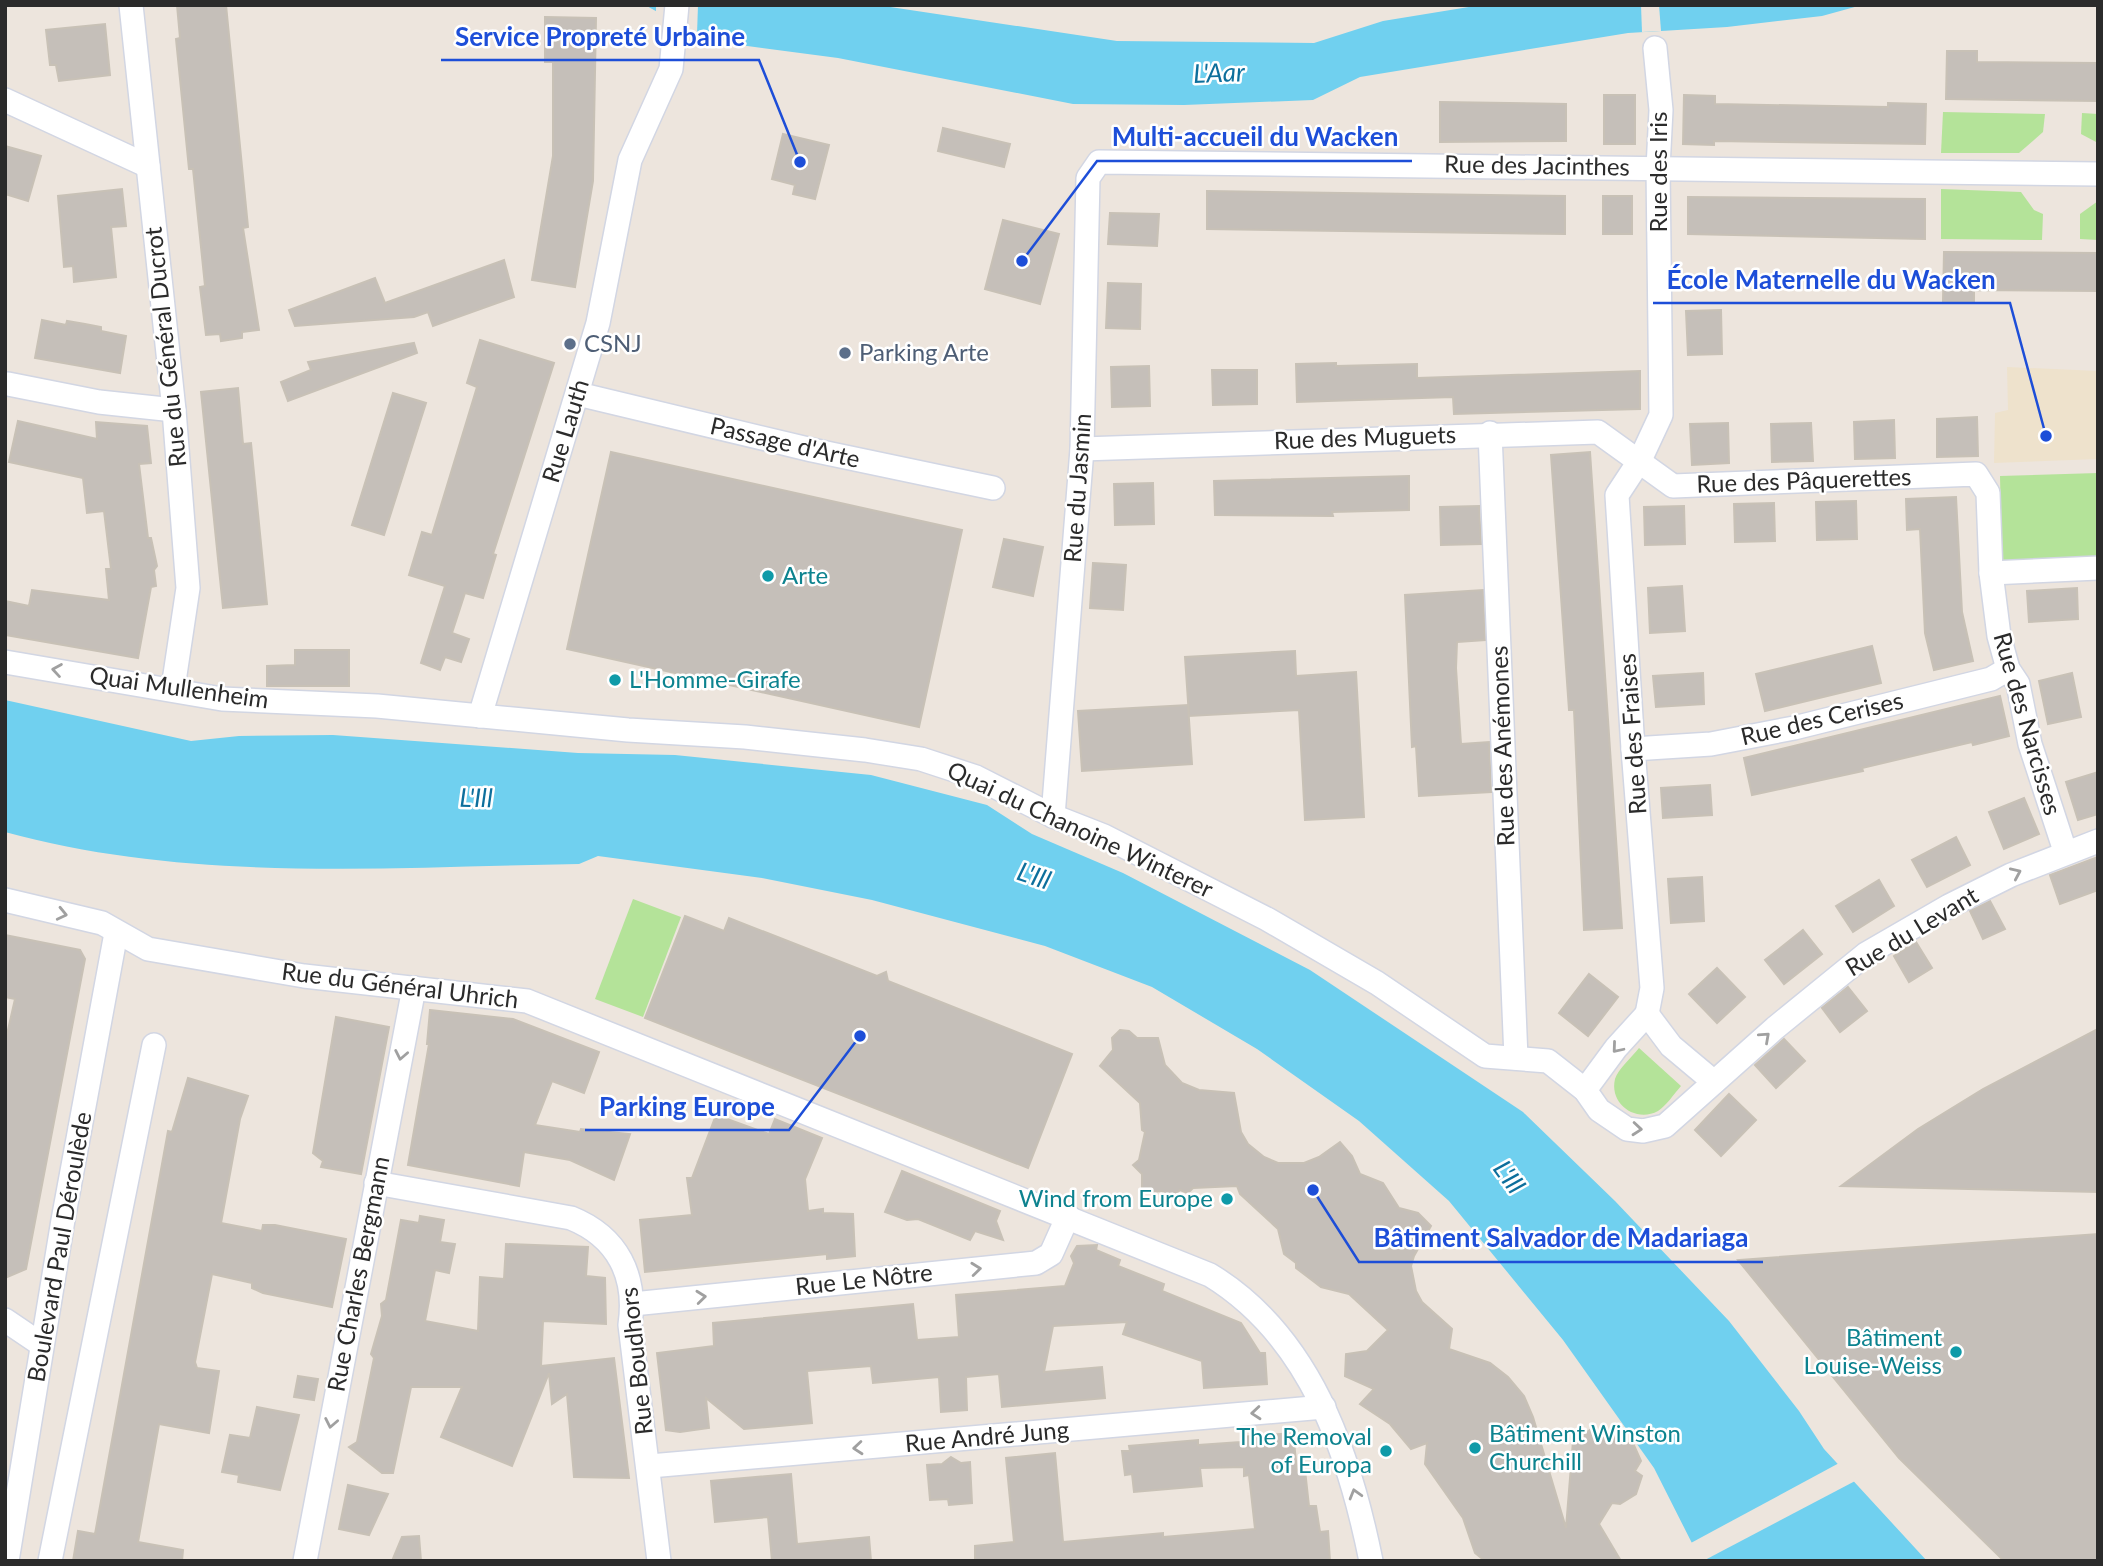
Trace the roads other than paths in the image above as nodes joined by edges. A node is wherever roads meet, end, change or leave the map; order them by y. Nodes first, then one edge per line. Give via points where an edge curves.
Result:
1 (131, 5) edge
2 (676, 15) edge
3 (1655, 48) dead end
4 (5, 100) edge
5 (1099, 162) joint
6 (148, 166) junction
7 (1658, 167) junction
8 (2098, 174) edge
9 (8, 384) dead end
10 (578, 394) junction
11 (174, 410) junction
12 (1490, 433) junction
13 (1082, 449) junction
14 (1640, 460) junction
15 (1976, 474) joint
16 (993, 488) dead end
17 (2098, 568) edge
18 (1991, 573) junction
19 (5, 662) edge
20 (2007, 669) junction
21 (173, 688) junction
22 (480, 716) junction
23 (1633, 749) junction
24 (1053, 816) junction
25 (2098, 841) edge
26 (2065, 851) junction
27 (5, 900) edge
28 (116, 933) junction
29 (414, 988) junction
30 (1647, 1014) junction
31 (154, 1045) dead end
32 (1516, 1058) junction
33 (1714, 1082) junction
34 (1585, 1090) junction
35 (376, 1183) junction
36 (1068, 1216) junction
37 (633, 1304) junction
38 (5, 1321) edge
39 (41, 1345) junction
40 (1324, 1407) junction
41 (650, 1466) junction
42 (7, 1561) edge
43 (51, 1561) edge
44 (305, 1561) edge
45 (659, 1561) edge
46 (1371, 1561) edge

1 - 6 street, Rue du Général Ducrot
2 - 10 street, Rue Lauth via 671,69 630,160 598,323
3 - 7 street, Rue des Iris via 1661,110
4 - 6 street
5 - 7 street, Rue des Jacinthes
5 - 13 street, Rue du Jasmin via 1088,178
6 - 11 street, Rue du Général Ducrot
7 - 8 street, Rue des Jacinthes
7 - 14 street, Rue des Iris via 1661,415
9 - 11 street via 99,402
10 - 16 street, Passage d'Arte
10 - 22 street, Rue Lauth
11 - 21 street, Rue du Général Ducrot via 188,588
12 - 13 street, Rue des Muguets
12 - 14 street, Rue des Muguets via 1598,432
12 - 32 street, Rue des Anémones
13 - 24 street, Rue du Jasmin
14 - 15 street, Rue des Pâquerettes via 1673,486
14 - 23 street, Rue des Fraises via 1618,495
15 - 18 street, Rue des Narcisses via 1988,493
17 - 18 street
18 - 20 street, Rue des Narcisses
21 -> 19 street, Quai Mullenheim
20 - 23 street, Rue des Cerises via 1991,679 1794,728 1711,744
20 - 26 street, Rue des Narcisses via 2018,684 2030,744
21 - 22 street, Quai Mullenheim via 242,701 377,706
22 - 24 street, Quai du Chanoine Winterer via 745,737 921,759 976,777
23 - 30 street, Rue des Fraises via 1652,988
24 - 32 street, Quai du Chanoine Winterer via 1104,836 1267,919 1377,983 1485,1056
25 - 26 street, Rue du Levant
33 -> 26 street, Rue du Levant via 1866,954 1949,906
27 -> 28 street, Rue du Général Uhrich via 102,923
28 - 29 street, Rue du Général Uhrich via 148,949 304,976
28 - 39 street, Boulevard Paul Déroulède
29 -> 35 street, Rue Charles Bergmann
29 - 36 street, Rue du Général Uhrich via 545,1007
30 - 33 street via 1671,1046
30 -> 34 street
31 - 43 street, Boulevard Paul Déroulède
32 - 34 street, Quai du Chanoine Winterer via 1548,1061
34 -> 33 street, Rue du Levant via 1608,1116 1627,1129 1643,1131 1665,1126
35 - 37 street, Rue Boudhors via 571,1218 588,1225 622,1259
35 -> 44 street, Rue Charles Bergmann
37 -> 36 street, Rue Le Nôtre via 1036,1263 1051,1254
36 - 40 street, Rue du Général Uhrich via 1179,1261 1238,1292 1280,1336
37 - 41 street, Rue Boudhors via 631,1335
38 - 39 street
39 - 42 street, Boulevard Paul Déroulède
40 -> 41 street, Rue André Jung
46 -> 40 street, Rue du Général Uhrich via 1342,1449
41 - 45 street, Rue Boudhors

